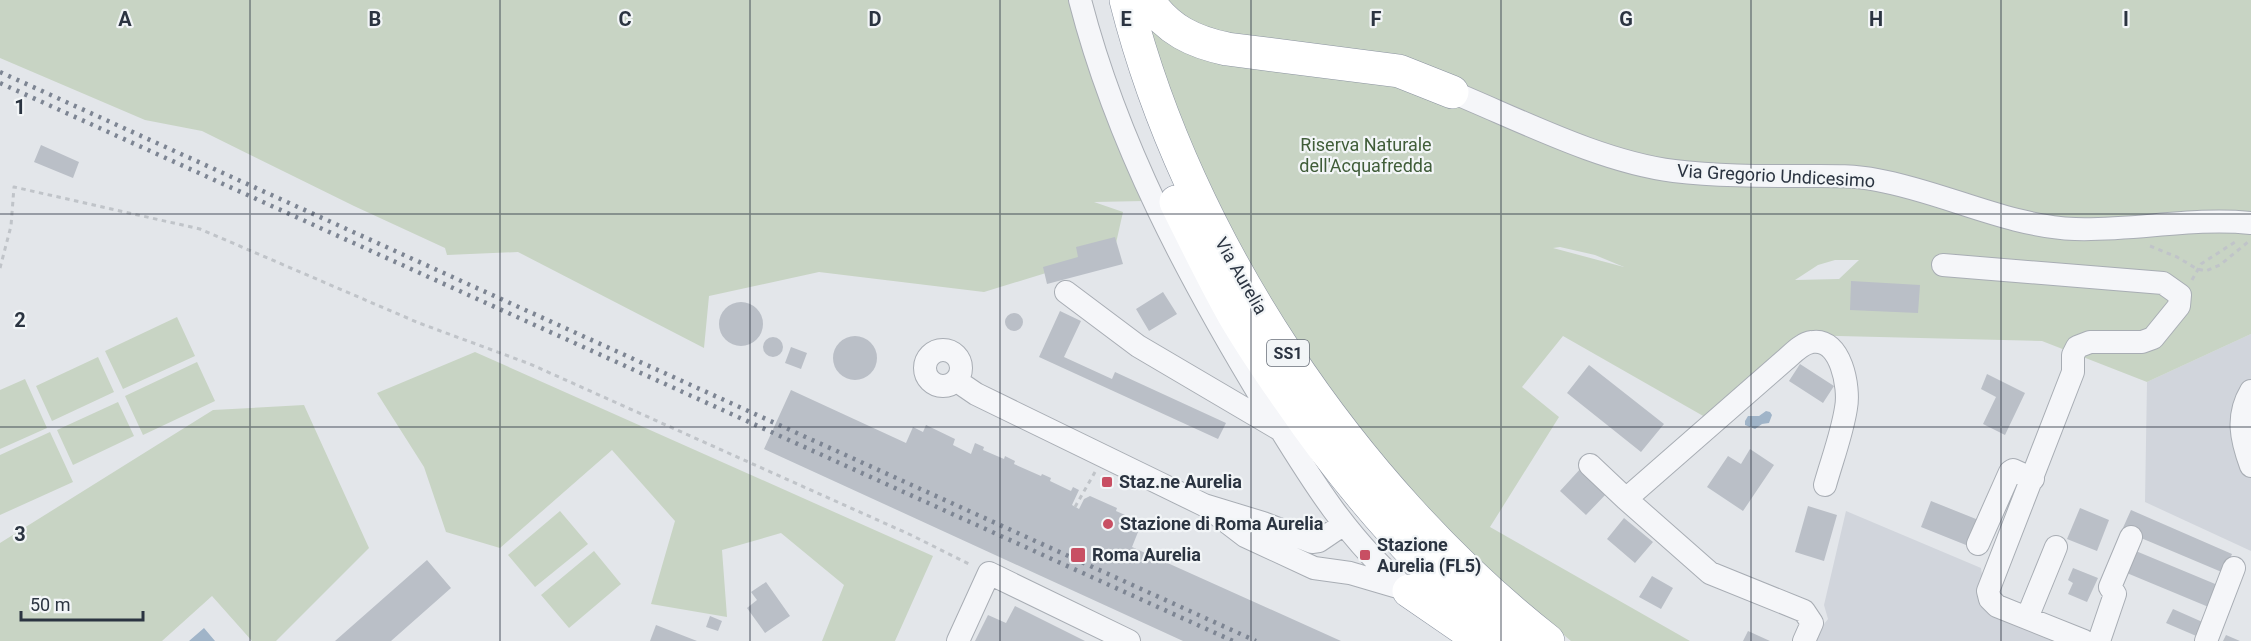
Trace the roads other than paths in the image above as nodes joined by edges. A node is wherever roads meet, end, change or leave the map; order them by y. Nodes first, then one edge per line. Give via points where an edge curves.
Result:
1 (1080, 0) edge
2 (1104, 0) edge
3 (1126, 0) edge
4 (1148, 0) edge
5 (1452, 92) joint
6 (2246, 229) edge
7 (1943, 265) dead end
8 (1066, 292) dead end
9 (957, 381) dead end
10 (2251, 391) edge
11 (1281, 430) junction
12 (1590, 465) dead end
13 (2251, 466) edge
14 (2033, 479) junction
15 (1825, 485) dead end
16 (1626, 499) junction
17 (1204, 505) junction
18 (1344, 524) junction
19 (2131, 537) dead end
20 (1978, 544) dead end
21 (2056, 547) dead end
22 (2234, 568) dead end
23 (1409, 591) junction
24 (2027, 618) junction
25 (958, 641) edge
26 (1129, 641) edge
27 (1482, 641) edge
28 (1507, 641) edge
29 (1548, 641) edge
30 (1804, 641) edge
31 (2084, 641) edge
32 (2100, 641) edge
33 (2206, 641) edge

1 - 11 street via 1110,101 1143,180 1211,312
2 - 28 highway, Via Aurelia / SS1 via 1167,183 1243,330 1360,495 1429,570
3 - 29 highway, Via Aurelia / SS1 via 1160,108 1188,174 1276,336 1335,420 1409,512 1475,578
4 - 5 highway via 1177,31 1210,46 1399,71
5 - 6 street, Via Gregorio Undicesimo via 1609,156 1661,169 1866,178 2023,223 2073,229 2217,221
7 - 14 street via 2163,283 2180,295 2180,306 2153,338 2142,342 2090,342 2077,347 2073,372
8 - 11 street via 1138,346
9 - 17 street via 976,394
10 - 13 street via 2243,406 2241,429
11 - 18 street
12 - 16 street
14 - 20 street via 2010,472
14 - 24 street via 1988,591 1997,606
15 - 16 street via 1847,407 1847,393 1833,350 1825,343 1812,342 1785,360
16 - 30 street via 1710,573 1804,611 1812,623
17 - 18 street via 1312,542
17 - 23 street via 1245,536 1314,568 1350,573
18 - 23 street via 1373,559
19 - 32 street via 2110,586 2115,594
21 - 24 street
22 - 33 street
23 - 27 highway
24 - 31 street
25 - 26 street via 989,573

